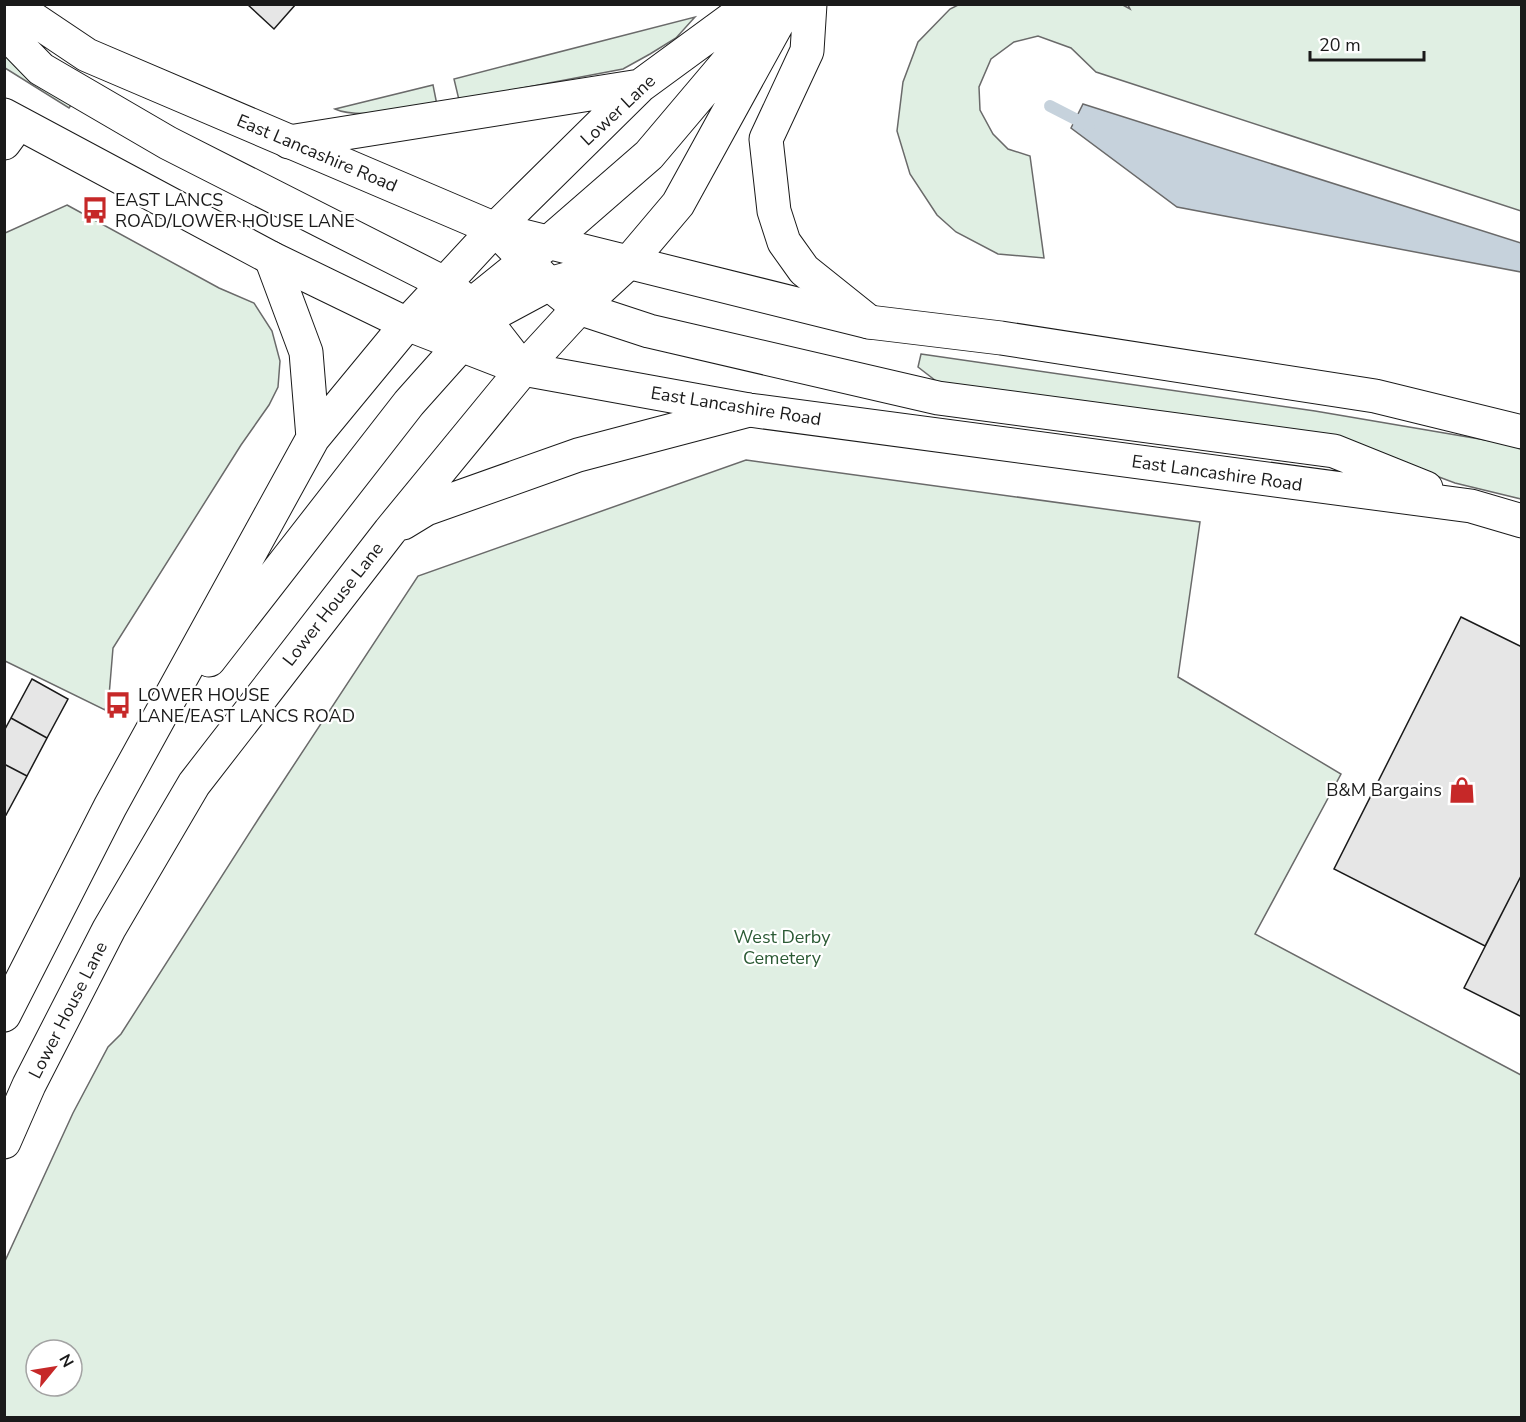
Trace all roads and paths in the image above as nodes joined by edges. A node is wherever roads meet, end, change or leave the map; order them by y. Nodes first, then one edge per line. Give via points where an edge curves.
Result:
1 (11, 4) edge
2 (752, 4) edge
3 (776, 4) edge
4 (788, 4) edge
5 (810, 4) edge
6 (4, 31) edge
7 (640, 86) junction
8 (9, 128) edge
9 (290, 142) junction
10 (495, 229) junction
11 (271, 258) junction
12 (542, 262) junction
13 (629, 262) junction
14 (444, 283) junction
15 (579, 308) junction
16 (478, 312) junction
17 (869, 322) junction
18 (406, 324) junction
19 (461, 345) junction
20 (523, 369) junction
21 (748, 410) junction
22 (1521, 432) edge
23 (313, 438) junction
24 (1471, 506) junction
25 (1521, 521) edge
26 (390, 531) junction
27 (147, 739) junction
28 (4, 1015) edge
29 (4, 1142) edge

1 - 9 main road, East Lancashire Road via 87,55
2 - 7 main road, Lower Lane
3 - 12 main road via 649,155
4 - 13 main road via 678,204
5 - 17 main road via 807,51 766,139 774,211 784,242 804,270
6 - 14 main road via 41,69 168,143
7 - 9 main road
7 - 10 main road, Lower Lane
8 - 11 main road, East Lancashire Road
9 - 10 main road, East Lancashire Road
10 - 12 main road, East Lancashire Road
10 - 14 main road
11 - 18 main road, East Lancashire Road
11 - 23 main road via 306,352
12 - 13 main road, East Lancashire Road
12 - 15 main road
12 - 16 main road
13 - 15 main road, Lower House Lane
13 - 17 main road, East Lancashire Road
14 - 16 main road
14 - 18 main road
15 - 20 main road, Lower House Lane
15 - 24 main road via 649,331 938,398 1334,451
16 - 18 main road
16 - 19 main road
16 - 20 main road
17 - 22 main road, East Lancashire Road via 1001,338 1376,396
18 - 19 main road, East Lancashire Road
18 - 23 main road
19 - 20 main road, East Lancashire Road
19 - 27 main road via 409,403
20 - 21 main road, East Lancashire Road
20 - 26 main road, Lower House Lane
21 - 24 main road, East Lancashire Road
21 - 26 main road via 578,455 426,509
23 - 27 main road
24 - 25 main road, East Lancashire Road
26 - 29 main road, Lower House Lane via 194,784 109,928 28,1085
27 - 28 main road

